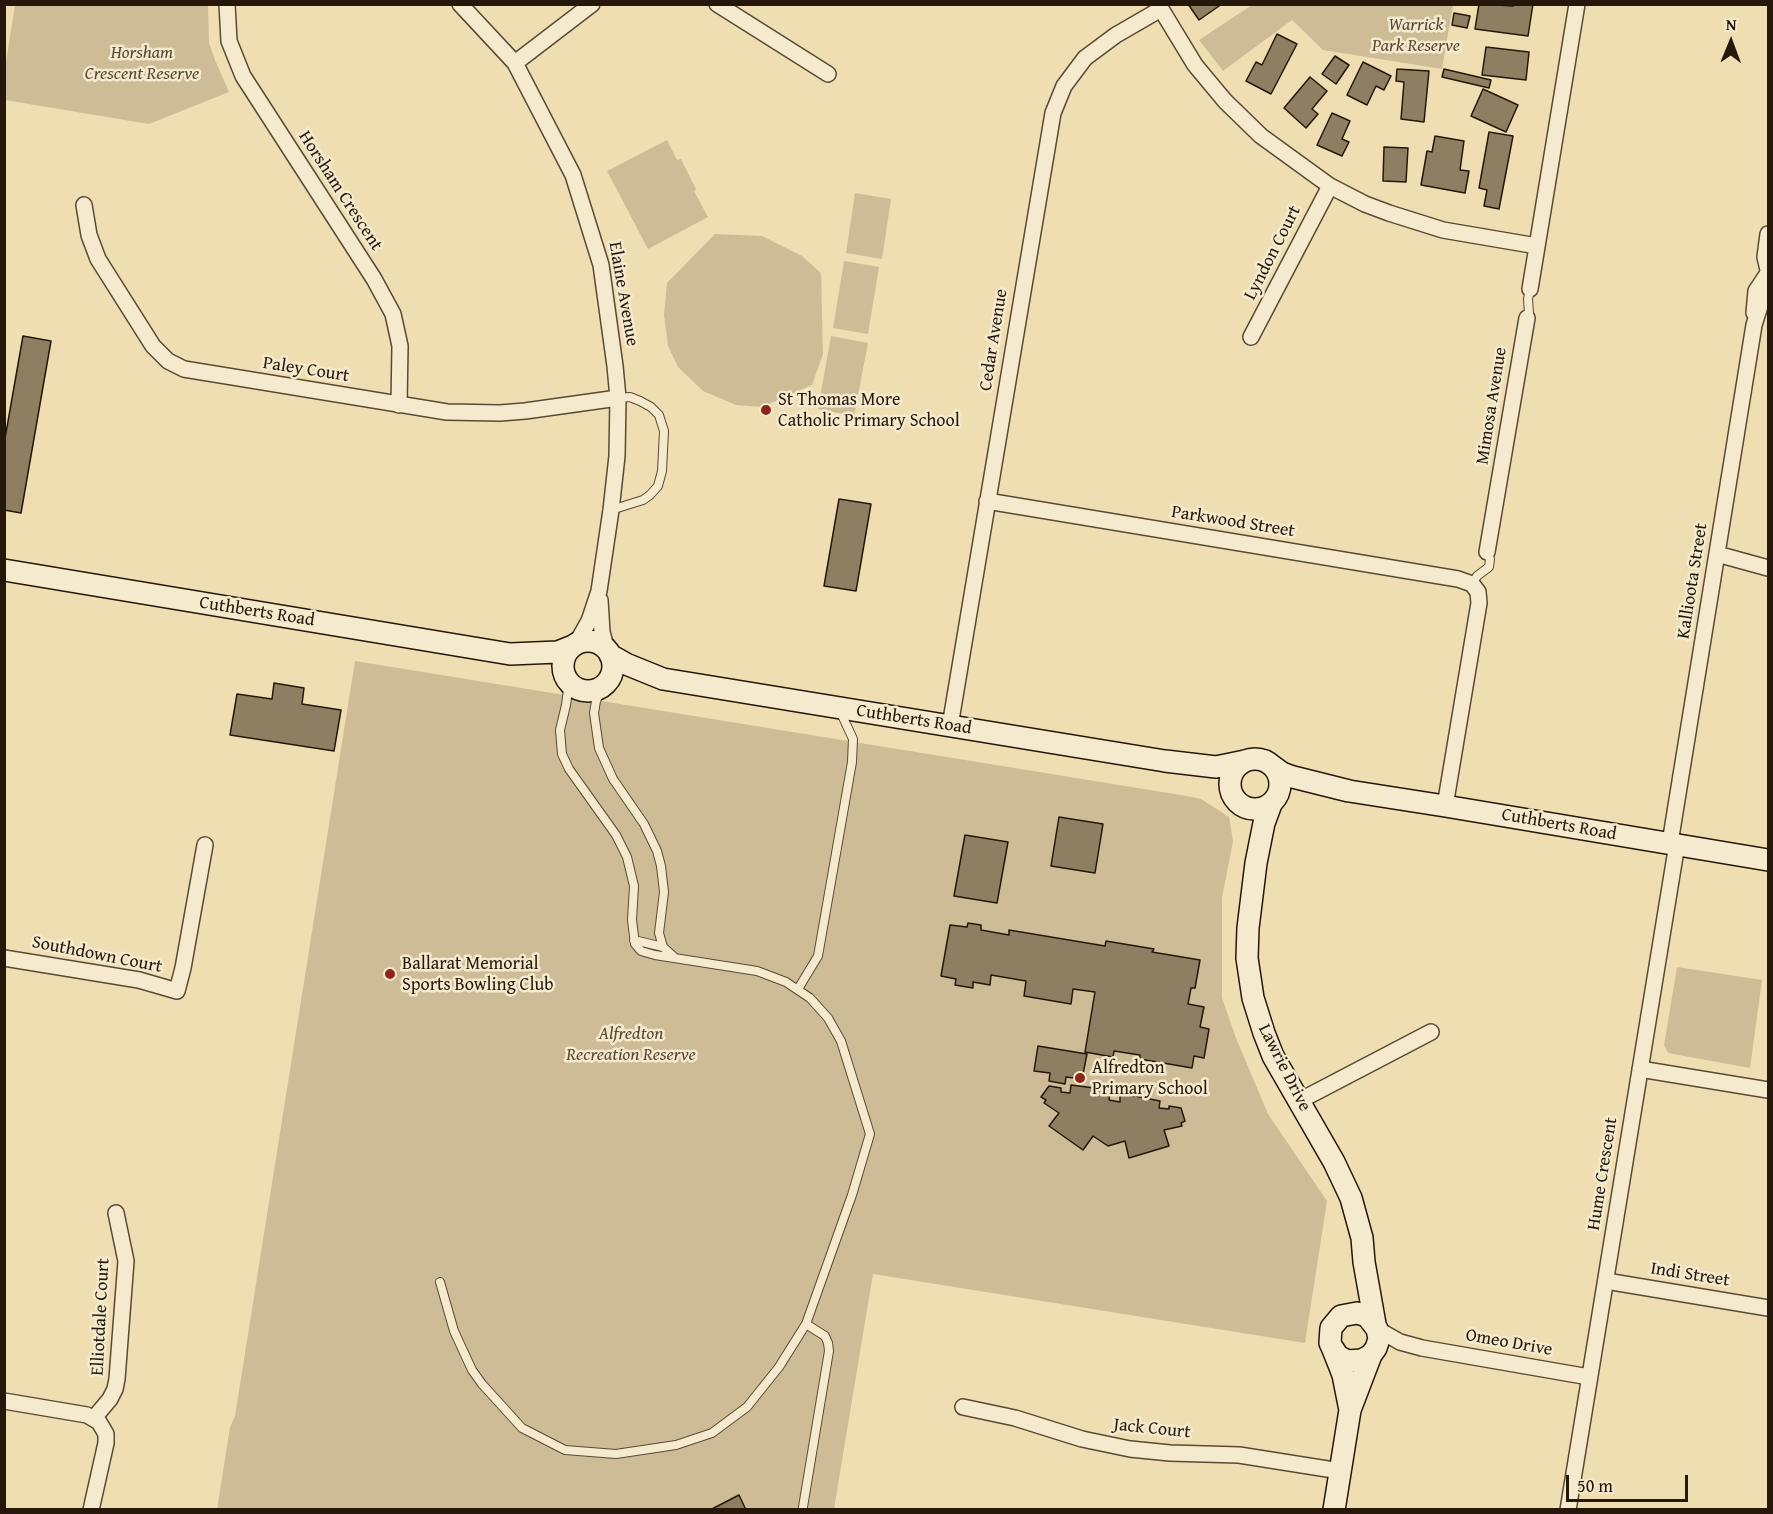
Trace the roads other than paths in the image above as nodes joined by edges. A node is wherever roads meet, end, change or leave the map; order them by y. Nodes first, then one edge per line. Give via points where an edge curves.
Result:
1 (227, 4) edge
2 (460, 4) edge
3 (592, 4) edge
4 (717, 4) edge
5 (1577, 4) edge
6 (1160, 7) edge
7 (515, 63) junction
8 (828, 74) dead end
9 (1330, 186) junction
10 (84, 205) dead end
11 (1768, 234) edge
12 (1537, 246) junction
13 (1768, 271) edge
14 (1530, 289) joint
15 (1768, 294) edge
16 (1527, 318) joint
17 (1754, 326) junction
18 (1251, 337) dead end
19 (618, 398) junction
20 (399, 405) junction
21 (987, 501) junction
22 (611, 510) junction
23 (1487, 552) joint
24 (1717, 554) junction
25 (1768, 568) edge
26 (4, 570) edge
27 (1472, 584) junction
28 (599, 591) junction
29 (575, 645) junction
30 (609, 653) junction
31 (510, 654) junction
32 (663, 679) junction
33 (568, 681) junction
34 (604, 685) junction
35 (838, 708) junction
36 (950, 726) junction
37 (1165, 761) junction
38 (1245, 761) junction
39 (1271, 765) junction
40 (1349, 792) junction
41 (1235, 800) junction
42 (1272, 802) junction
43 (1445, 806) junction
44 (1673, 844) junction
45 (205, 845) dead end
46 (1768, 860) edge
47 (1256, 863) junction
48 (634, 940) junction
49 (663, 947) junction
50 (674, 957) junction
51 (4, 958) edge
52 (798, 989) junction
53 (1431, 1032) dead end
54 (1640, 1069) junction
55 (1768, 1090) edge
56 (1299, 1101) junction
57 (116, 1213) dead end
58 (1364, 1262) junction
59 (1606, 1281) junction
60 (440, 1282) dead end
61 (1768, 1308) edge
62 (1334, 1323) junction
63 (806, 1324) junction
64 (1376, 1327) junction
65 (1332, 1347) junction
66 (1422, 1348) junction
67 (1372, 1354) junction
68 (1589, 1377) junction
69 (4, 1401) edge
70 (963, 1407) dead end
71 (1350, 1410) junction
72 (94, 1418) junction
73 (1340, 1471) junction
74 (803, 1507) dead end
75 (91, 1509) edge
76 (1334, 1509) edge
77 (1568, 1509) edge

1 - 20 street, Horsham Crescent via 229,41 243,76 393,314 401,355
2 - 7 street, Elaine Avenue
3 - 7 street
4 - 8 street
5 - 12 street, Mimosa Avenue
6 - 9 street via 1195,65 1225,101 1261,136
6 - 21 street, Cedar Avenue via 1086,58 1064,86 1053,113
7 - 19 street, Elaine Avenue via 573,175 602,265
9 - 12 street via 1365,204 1424,225
9 - 18 street, Lyndon Court
10 - 20 street, Paley Court via 98,259 153,346 176,366
11 - 13 street, Kallioota Street
12 - 14 street, Mimosa Avenue
13 - 17 street, Kallioota Street via 1755,294
14 - 16 lane, Mimosa Avenue
15 - 17 street, Kallioota Street
16 - 23 street, Mimosa Avenue
17 - 24 street, Kallioota Street
19 - 20 street, Paley Court via 500,413 447,412
19 - 22 street, Elaine Avenue
19 - 22 lane via 640,401 659,415 664,431 662,471 658,486 646,498
21 - 27 street, Parkwood Street
21 - 36 street, Cedar Avenue
22 - 28 street, Elaine Avenue
23 - 27 lane, Mimosa Avenue via 1489,567
24 - 25 street
24 - 44 street, Kallioota Street
26 - 31 street, Cuthberts Road
27 - 43 street via 1479,601
28 - 29 street, Elaine Avenue via 589,621
28 - 30 street, Elaine Avenue via 602,632
29 - 30 street via 591,642
29 - 31 street, Cuthberts Road via 558,652
29 - 33 street via 564,662
30 - 32 street, Cuthberts Road
30 - 34 street via 612,670
31 - 33 street, Cuthberts Road
32 - 34 street, Cuthberts Road
32 - 35 street, Cuthberts Road
33 - 34 street via 583,690
33 - 48 lane via 560,730 562,754 627,857 634,886
34 - 49 lane via 595,709 597,742 609,773 657,851 664,897 659,930
35 - 36 street, Cuthberts Road
35 - 52 lane via 853,739 852,762 818,956
36 - 37 street, Cuthberts Road
37 - 38 street, Cuthberts Road via 1216,767
37 - 41 street, Cuthberts Road via 1220,786
38 - 39 street via 1260,760
38 - 41 street via 1231,775
39 - 40 street, Cuthberts Road via 1288,775
39 - 42 street via 1280,782
40 - 42 street, Cuthberts Road via 1305,793
40 - 43 street, Cuthberts Road
41 - 42 street via 1253,809
41 - 47 street, Lawrie Drive via 1246,820
42 - 47 street, Lawrie Drive
43 - 44 street, Cuthberts Road
44 - 46 street, Cuthberts Road
44 - 54 street, Hume Crescent
45 - 51 street, Southdown Court via 177,991 140,980
47 - 56 street, Lawrie Drive via 1247,948 1251,987 1268,1044
48 - 49 lane
48 - 50 lane via 641,951
49 - 50 lane
50 - 52 lane via 757,971
52 - 63 lane via 828,1018 841,1041 870,1134 849,1206
53 - 56 street
54 - 55 street
54 - 59 street, Hume Crescent
56 - 58 street, Lawrie Drive via 1347,1187 1359,1220
57 - 72 street, Elliotdale Court via 126,1261 117,1384
58 - 62 street, Lawrie Drive via 1350,1300
58 - 64 street, Lawrie Drive
59 - 61 street, Indi Street
59 - 68 street, Hume Crescent
60 - 63 lane via 454,1331 482,1384 522,1428 566,1450 616,1454 676,1445 712,1433 747,1407
62 - 64 street via 1352,1313 1367,1316
62 - 65 street via 1330,1332
63 - 74 lane via 825,1336 829,1351
64 - 66 street, Omeo Drive via 1391,1338
64 - 67 street via 1378,1339
65 - 67 street via 1347,1361 1357,1362
65 - 71 street
66 - 67 street, Omeo Drive
66 - 68 street, Omeo Drive
67 - 71 street
68 - 77 street, Hume Crescent
69 - 72 street
70 - 73 street, Jack Court via 1130,1449 1239,1455
71 - 73 street
72 - 75 street via 103,1428 106,1449
73 - 76 street

